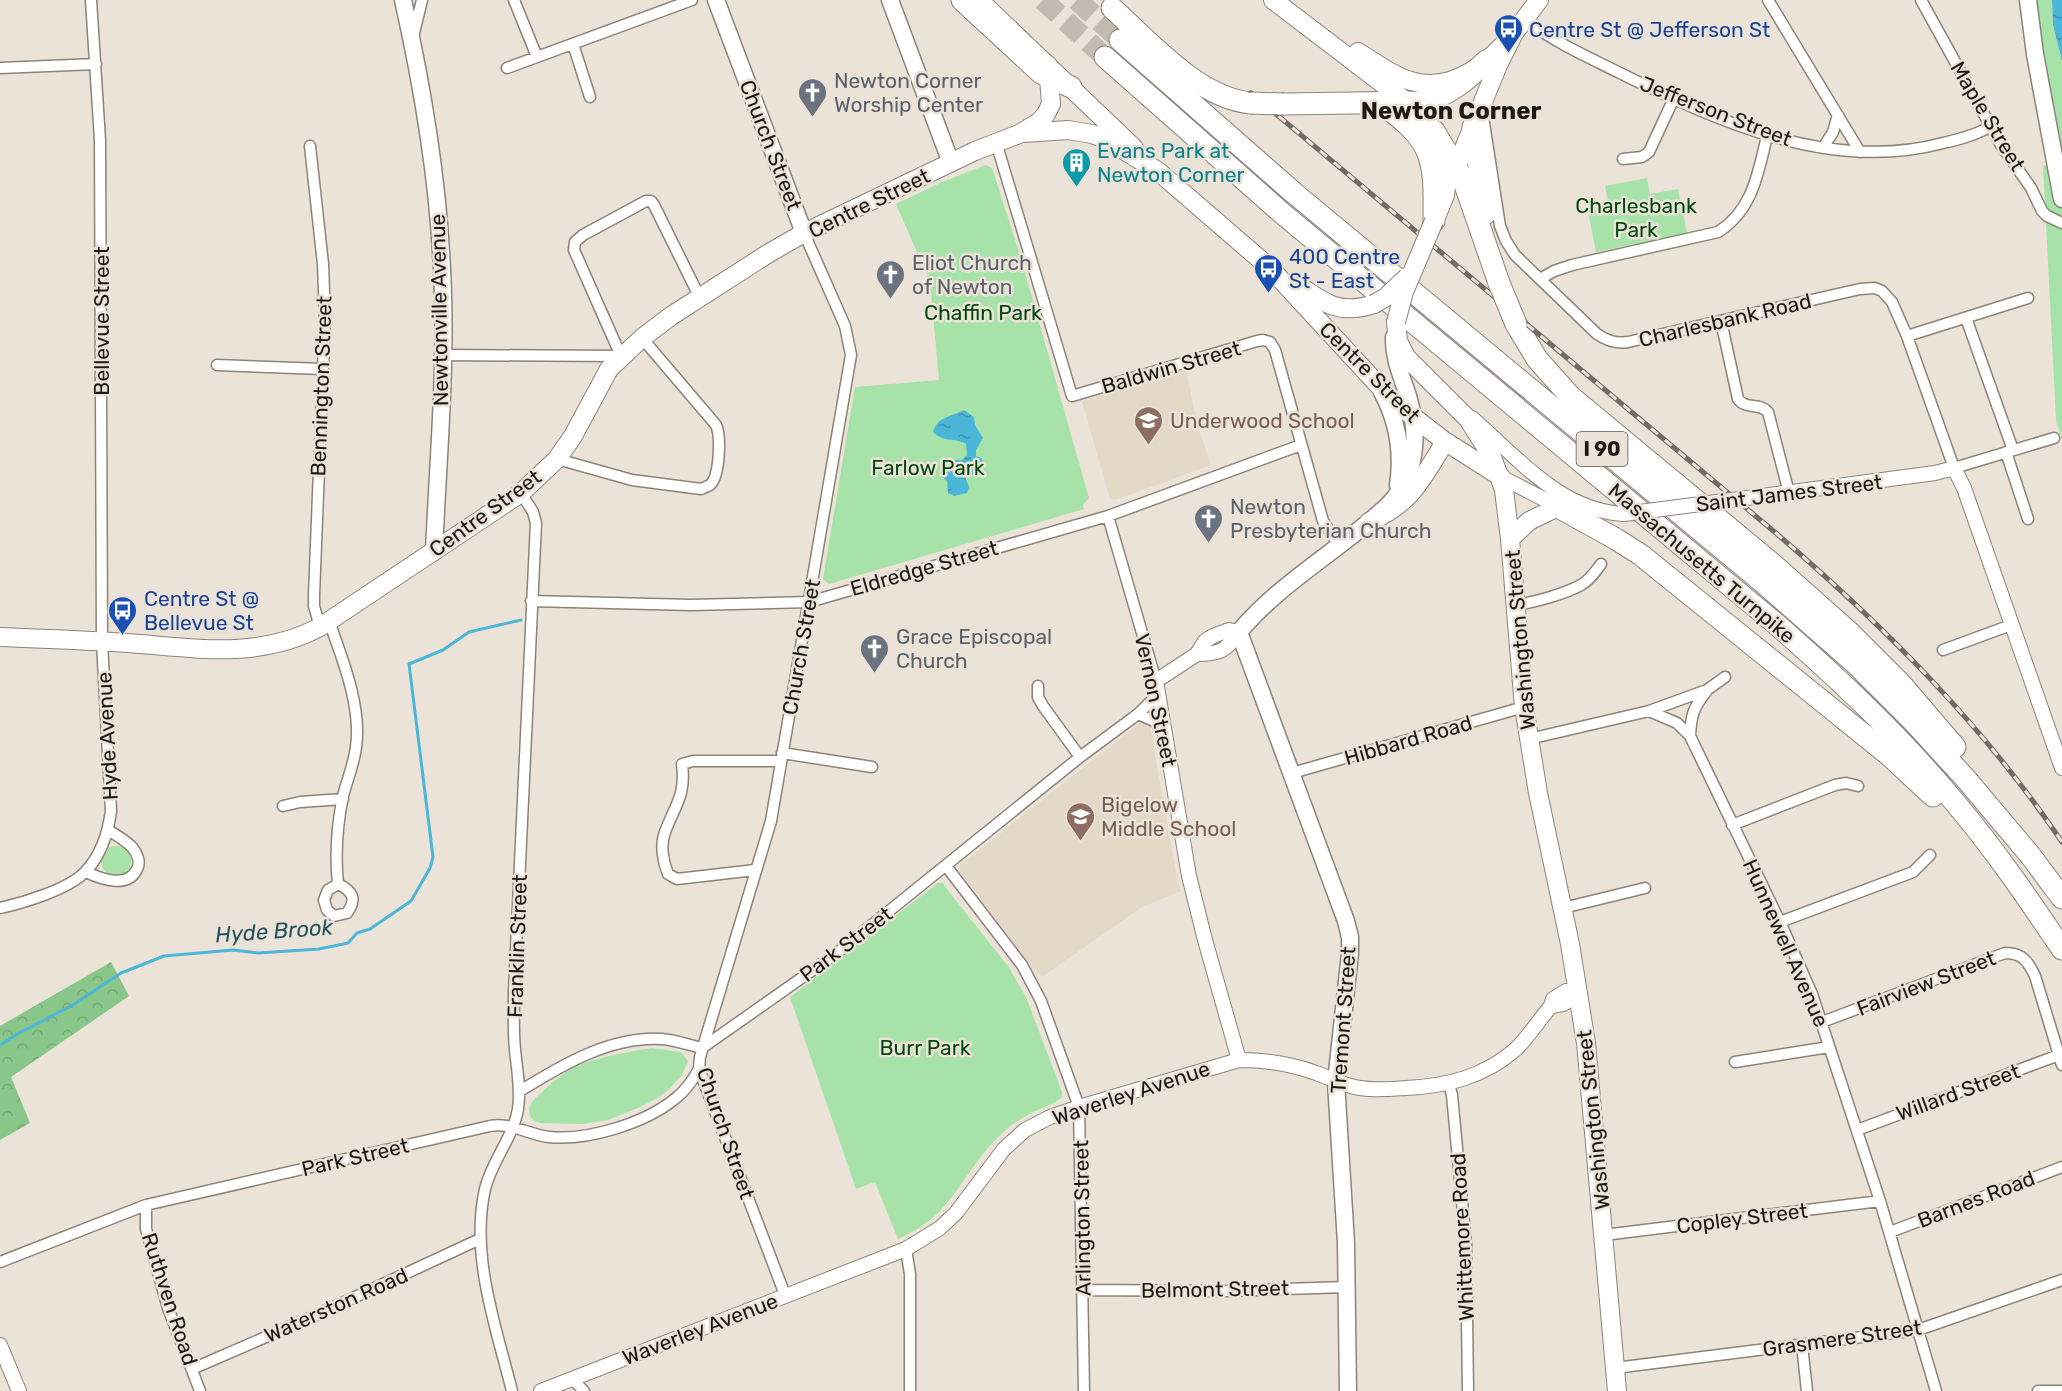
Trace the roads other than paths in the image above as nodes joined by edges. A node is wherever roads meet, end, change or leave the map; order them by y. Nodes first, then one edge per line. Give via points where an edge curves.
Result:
1 (91, 0) edge
2 (403, 0) edge
3 (422, 0) edge
4 (514, 0) edge
5 (692, 0) edge
6 (716, 0) edge
7 (890, 0) edge
8 (962, 0) edge
9 (979, 0) edge
10 (1539, 0) edge
11 (1767, 0) edge
12 (1921, 0) edge
13 (2028, 0) edge
14 (1277, 3) edge
15 (1112, 8) dead end
16 (1519, 26) junction
17 (1120, 40) tunnel mouth
18 (412, 42) junction
19 (573, 44) junction
20 (537, 57) junction
21 (1105, 57) tunnel mouth
22 (1486, 61) junction
23 (96, 64) junction
24 (0, 68) edge
25 (507, 68) dead end
26 (1049, 71) junction
27 (1071, 87) joint
28 (590, 97) dead end
29 (1674, 98) junction
30 (1380, 103) junction
31 (1408, 103) junction
32 (1481, 105) junction
33 (1838, 115) junction
34 (1991, 126) junction
35 (1473, 127) junction
36 (1434, 131) junction
37 (1019, 134) junction
38 (1767, 136) junction
39 (996, 142) junction
40 (310, 146) dead end
41 (1823, 148) junction
42 (1860, 152) junction
43 (1623, 159) dead end
44 (951, 163) junction
45 (1457, 167) junction
46 (1159, 172) junction
47 (1445, 195) junction
48 (2062, 199) edge
49 (1434, 221) junction
50 (2062, 223) edge
51 (804, 233) junction
52 (1252, 251) junction
53 (1491, 258) junction
54 (1413, 270) junction
55 (1540, 279) junction
56 (700, 298) junction
57 (2028, 298) dead end
58 (1966, 318) junction
59 (1721, 321) junction
60 (1396, 322) junction
61 (1907, 336) junction
62 (642, 338) junction
63 (442, 355) junction
64 (621, 356) junction
65 (217, 365) dead end
66 (323, 369) junction
67 (1380, 388) junction
68 (1449, 399) junction
69 (1413, 418) junction
70 (2054, 438) dead end
71 (1445, 442) junction
72 (1301, 445) junction
73 (2009, 451) junction
74 (557, 459) junction
75 (1954, 468) junction
76 (1926, 474) junction
77 (1500, 477) junction
78 (521, 493) junction
79 (1789, 493) junction
80 (1395, 498) junction
81 (1558, 507) junction
82 (1971, 512) junction
83 (1624, 514) junction
84 (1108, 516) junction
85 (2028, 519) dead end
86 (1368, 522) junction
87 (1510, 539) junction
88 (1339, 545) junction
89 (434, 552) junction
90 (1601, 564) dead end
91 (531, 601) junction
92 (808, 602) junction
93 (1516, 605) junction
94 (325, 624) junction
95 (2011, 625) junction
96 (1239, 632) junction
97 (0, 637) edge
98 (102, 642) junction
99 (1943, 650) dead end
100 (1725, 677) dead end
101 (1038, 686) dead end
102 (1157, 688) junction
103 (1707, 690) junction
104 (1524, 707) junction
105 (1649, 711) junction
106 (1138, 714) junction
107 (1163, 725) junction
108 (1690, 736) junction
109 (1529, 739) junction
110 (782, 757) junction
111 (1080, 757) junction
112 (872, 766) dead end
113 (2062, 768) edge
114 (1292, 774) junction
115 (1858, 786) dead end
116 (343, 799) junction
117 (283, 806) dead end
118 (1732, 825) junction
119 (108, 830) junction
120 (1930, 855) dead end
121 (946, 866) junction
122 (756, 870) junction
123 (86, 872) junction
124 (338, 884) dead end
125 (2018, 886) junction
126 (1645, 888) dead end
127 (2058, 893) edge
128 (1563, 908) junction
129 (0, 909) edge
130 (1780, 922) junction
131 (2062, 949) edge
132 (1579, 994) junction
133 (1822, 1022) junction
134 (1829, 1047) junction
135 (702, 1048) junction
136 (1239, 1060) junction
137 (2060, 1060) edge
138 (1735, 1062) dead end
139 (699, 1069) junction
140 (1336, 1082) junction
141 (1449, 1084) junction
142 (520, 1092) junction
143 (1079, 1107) junction
144 (514, 1128) junction
145 (1857, 1130) junction
146 (2062, 1167) edge
147 (1880, 1200) junction
148 (146, 1205) junction
149 (1890, 1232) junction
150 (1604, 1234) junction
151 (480, 1239) junction
152 (906, 1249) junction
153 (0, 1262) edge
154 (2062, 1280) edge
155 (1346, 1287) junction
156 (1084, 1290) junction
157 (785, 1296) junction
158 (1918, 1330) junction
159 (1802, 1344) junction
160 (0, 1345) edge
161 (1615, 1368) junction
162 (192, 1369) junction
163 (572, 1379) junction
164 (19, 1391) edge
165 (200, 1391) edge
166 (512, 1391) edge
167 (541, 1391) edge
168 (584, 1391) edge
169 (910, 1391) edge
170 (1084, 1391) edge
171 (1348, 1391) edge
172 (1468, 1391) edge
173 (1617, 1391) edge
174 (1807, 1391) edge
175 (1936, 1391) edge
176 (2038, 1391) edge
177 (2062, 1391) edge

1 - 23 street, Bellevue Street
2 - 18 main road, Newtonville Avenue
3 - 18 street
4 - 20 street
5 - 19 street
6 - 51 main road, Church Street
7 - 44 main road
8 - 26 highway via 1041,73
9 - 26 main road
10 - 16 main road
11 - 33 street
12 - 34 street, Maple Street
13 - 48 main road
14 - 22 main road via 1412,82 1451,80
14 - 31 main road
15 - 30 highway, bridge via 1196,83 1225,98 1251,103
16 - 22 main road
16 - 29 street, Jefferson Street
16 - 32 main road
17 - 127 highway, Massachusetts Turnpike / I 90 via 1294,194 1827,637 1939,749
18 - 63 main road, Newtonville Avenue via 436,184
19 - 20 street
19 - 28 street
20 - 25 street
21 - 125 highway, Massachusetts Turnpike / I 90 via 1290,221 1835,676 1939,784
22 - 31 highway via 1450,92
23 - 24 street
23 - 98 street, Bellevue Street via 101,171
26 - 27 highway
26 - 37 main road, Centre Street via 1052,97 1048,110 1039,122
27 - 46 main road
29 - 38 street, Jefferson Street
29 - 43 street via 1649,152 1642,157
30 - 31 highway
30 - 49 highway via 1412,128 1428,153 1434,180
31 - 36 main road
32 - 35 main road
32 - 55 street, Charlesbank Road via 1504,237 1512,251
33 - 41 street
33 - 42 street
34 - 42 street, Jefferson Street via 1966,137 1917,149
34 - 50 street, Maple Street via 2042,211
35 - 45 main road
35 - 53 highway
36 - 45 highway
36 - 47 main road via 1447,162
37 - 39 main road, Centre Street
37 - 46 main road, Centre Street via 1068,130 1092,134
38 - 41 street, Jefferson Street
38 - 55 street via 1748,202 1719,232 1565,267
39 - 44 main road, Centre Street
39 - 72 street, Baldwin Street via 1072,396 1266,341 1275,350
40 - 66 street, Bennington Street via 323,264
41 - 42 street, Jefferson Street
44 - 51 main road, Centre Street
45 - 47 main road
45 - 53 highway
46 - 52 main road, Centre Street
47 - 49 main road
49 - 54 main road, bridge
51 - 56 main road, Centre Street
51 - 92 street, Church Street via 845,326 851,355
52 - 54 main road, Centre Street, bridge via 1327,304 1347,309 1374,304
52 - 67 main road, Centre Street
53 - 127 highway, bridge via 1516,324 1537,359 1570,396 1775,566 1902,685 2020,827
54 - 60 main road, bridge
55 - 59 street, Charlesbank Road via 1597,334 1614,342
56 - 62 main road, Centre Street
56 - 64 street via 651,201 583,235 575,242 574,250
57 - 58 street
58 - 61 street
58 - 73 street
59 - 61 street, Charlesbank Road via 1875,288 1887,295
59 - 79 street via 1738,399 1746,406 1760,406 1768,412
60 - 68 main road, Washington Street via 1398,341 1406,357
60 - 69 main road, Park Street via 1395,351
61 - 75 street, Charlesbank Road
62 - 64 main road, Centre Street
62 - 74 street via 716,424 720,442 709,486 701,489 632,480
63 - 64 street
63 - 89 main road, Newtonville Avenue
64 - 74 main road, Centre Street via 609,369
65 - 66 street
66 - 94 street, Bennington Street via 314,606
67 - 69 main road, Centre Street
67 - 80 main road via 1400,445
68 - 77 main road, Washington Street via 1481,438
68 - 83 street, Saint James Street via 1549,487 1593,507
69 - 71 main road, Centre Street
69 - 80 main road, Park Street via 1413,462
70 - 73 street
71 - 77 main road, Centre Street
71 - 86 main road via 1406,499 1389,513
72 - 84 street, Eldredge Street
72 - 88 street via 1323,522
73 - 75 street
73 - 85 street
74 - 78 main road, Centre Street
75 - 76 street, Saint James Street
75 - 82 street, Charlesbank Road
76 - 79 street, Saint James Street
76 - 82 street, Charlesbank Road via 1949,482
77 - 81 street, Saint James Street
77 - 87 main road, Washington Street
78 - 89 main road, Centre Street
78 - 91 street, Franklin Street via 536,523
79 - 83 street, Saint James Street, bridge
80 - 86 main road, Park Street
81 - 83 street, Saint James Street via 1593,517
81 - 87 main road via 1529,521
81 - 125 highway via 1634,550 1890,756
82 - 95 street, Charlesbank Road
84 - 92 street, Eldredge Street
84 - 102 street, Vernon Street
86 - 88 main road, Park Street
87 - 93 main road, Washington Street
88 - 96 main road, Park Street via 1270,600
89 - 94 main road, Centre Street
90 - 93 street via 1582,585
91 - 92 street, Eldredge Street
91 - 142 street, Franklin Street via 514,991
92 - 110 street, Church Street
93 - 104 main road, Washington Street
94 - 98 main road, Centre Street via 280,644 230,650
94 - 116 street, Bennington Street via 351,689 356,720 356,746
95 - 99 street
95 - 113 street, Charlesbank Road
96 - 102 street, Park Street via 1227,648 1214,654 1197,654
96 - 114 main road, Tremont Street
97 - 98 main road, Centre Street
98 - 119 street, Hyde Avenue via 111,811
100 - 103 street
101 - 111 street via 1042,706
102 - 106 street, Park Street
102 - 107 street, Vernon Street
103 - 105 street
103 - 108 street via 1696,704
104 - 109 main road, Washington Street
104 - 114 street, Hibbard Road
105 - 108 street, Hunnewell Avenue via 1677,723
105 - 109 street
106 - 107 street
106 - 111 street, Park Street
107 - 136 street, Vernon Street via 1194,898
108 - 118 street, Hunnewell Avenue
109 - 128 main road, Washington Street
110 - 112 street
110 - 122 street, Church Street via 771,821
110 - 122 street via 693,761 682,765 680,799 664,834 664,863 668,874 677,879
111 - 121 street, Park Street
114 - 140 main road, Tremont Street via 1350,937
115 - 118 street via 1835,785
116 - 117 street
116 - 124 street, Bennington Street via 336,845
118 - 130 street, Hunnewell Avenue
119 - 123 street, Hyde Avenue
119 - 123 street, Hyde Avenue via 133,848 139,865 136,873 123,881 102,879
120 - 130 street via 1913,872
121 - 135 street, Park Street via 837,953
121 - 143 street, Arlington Street via 1032,982
122 - 135 street, Church Street
123 - 129 street, Hyde Avenue via 29,901
125 - 131 highway, Massachusetts Turnpike / I 90
126 - 128 street
128 - 132 main road, Washington Street
130 - 133 street, Hunnewell Avenue
132 - 141 street, Waverley Avenue via 1551,1006 1517,1048 1495,1065
132 - 150 main road, Washington Street
133 - 134 street, Hunnewell Avenue
133 - 137 street, Fairview Street via 2005,953 2014,953 2030,965
134 - 138 street
134 - 145 street, Hunnewell Avenue
135 - 139 street, Church Street
135 - 142 street via 664,1039 625,1043 567,1063
136 - 140 street, Waverley Avenue via 1264,1060 1314,1072
136 - 143 street, Waverley Avenue
137 - 145 street, Willard Street
139 - 144 street, Park Street via 675,1099 599,1134 549,1137
139 - 157 street, Church Street
140 - 141 street, Waverley Avenue via 1369,1089
140 - 155 main road, Tremont Street
141 - 172 street, Whittemore Road via 1466,1244
142 - 144 street, Franklin Street
143 - 152 street, Waverley Avenue via 1025,1130 1004,1149 940,1228
143 - 156 street, Arlington Street
144 - 148 street, Park Street via 490,1126
144 - 151 street, Franklin Street via 489,1175
145 - 147 street, Hunnewell Avenue
146 - 149 street, Barnes Road
147 - 149 street, Hunnewell Avenue
147 - 150 street, Copley Street
148 - 153 street, Park Street
148 - 162 street, Ruthven Road via 146,1229 168,1308
149 - 158 street, Hunnewell Avenue
150 - 161 main road, Washington Street
151 - 162 street, Waterston Road
151 - 166 street, Franklin Street via 486,1284
152 - 157 street, Waverley Avenue
152 - 169 street via 910,1274
154 - 158 street, Grasmere Street
155 - 156 street, Belmont Street
155 - 171 main road, Tremont Street
156 - 170 street, Arlington Street
157 - 163 street, Waverley Avenue
158 - 159 street, Grasmere Street
158 - 175 street, Hunnewell Avenue
159 - 161 street, Grasmere Street
159 - 174 street
160 - 164 street
161 - 173 main road, Washington Street
162 - 165 street, Ruthven Road
163 - 167 street, Waverley Avenue
163 - 168 street
176 - 177 street

